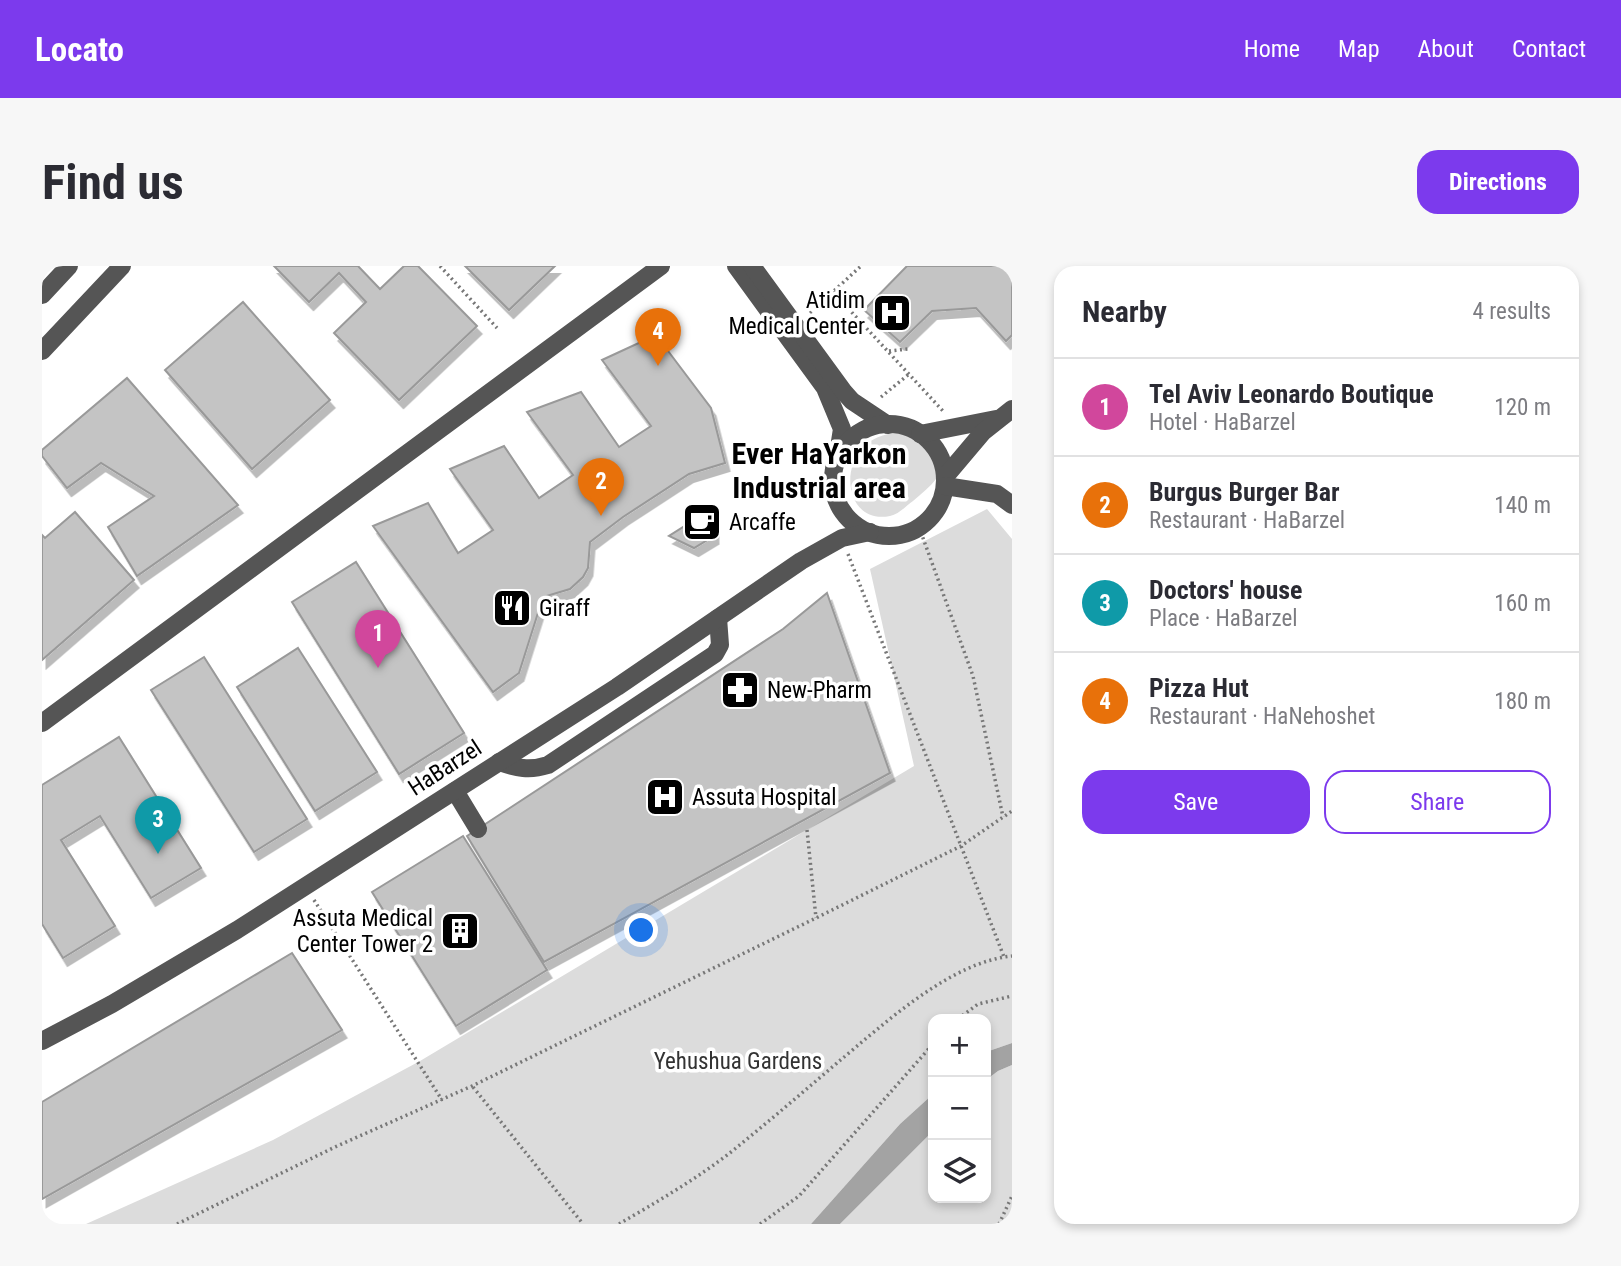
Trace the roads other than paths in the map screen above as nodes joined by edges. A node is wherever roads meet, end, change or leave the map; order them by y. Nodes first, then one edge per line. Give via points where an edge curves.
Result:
1 (69, 266) edge
2 (122, 266) edge
3 (661, 266) edge
4 (736, 266) edge
5 (752, 266) edge
6 (42, 295) edge
7 (43, 352) edge
8 (1006, 414) edge
9 (888, 425) junction
10 (920, 434) junction
11 (838, 460) junction
12 (945, 481) junction
13 (1012, 505) edge
14 (870, 532) junction
15 (718, 618) junction
16 (42, 723) edge
17 (499, 762) junction
18 (455, 790) junction
19 (478, 829) dead end
20 (42, 1041) edge

1 - 6 street
2 - 7 street
3 - 16 street
4 - 11 street via 825,388 842,429
5 - 9 street via 852,401
8 - 10 street
8 - 12 street via 983,432
9 - 10 street via 905,426
9 - 11 street via 854,437
10 - 12 street via 938,452
11 - 14 street via 834,477 838,503 848,517
12 - 13 street via 997,494
12 - 14 street via 939,505 919,527 890,536
14 - 15 street, HaBarzel via 842,538 801,561
15 - 17 street, HaBarzel
15 - 17 street via 720,645 715,654 548,765 519,769
17 - 18 street, HaBarzel
18 - 19 street
18 - 20 street, HaBarzel via 237,930

